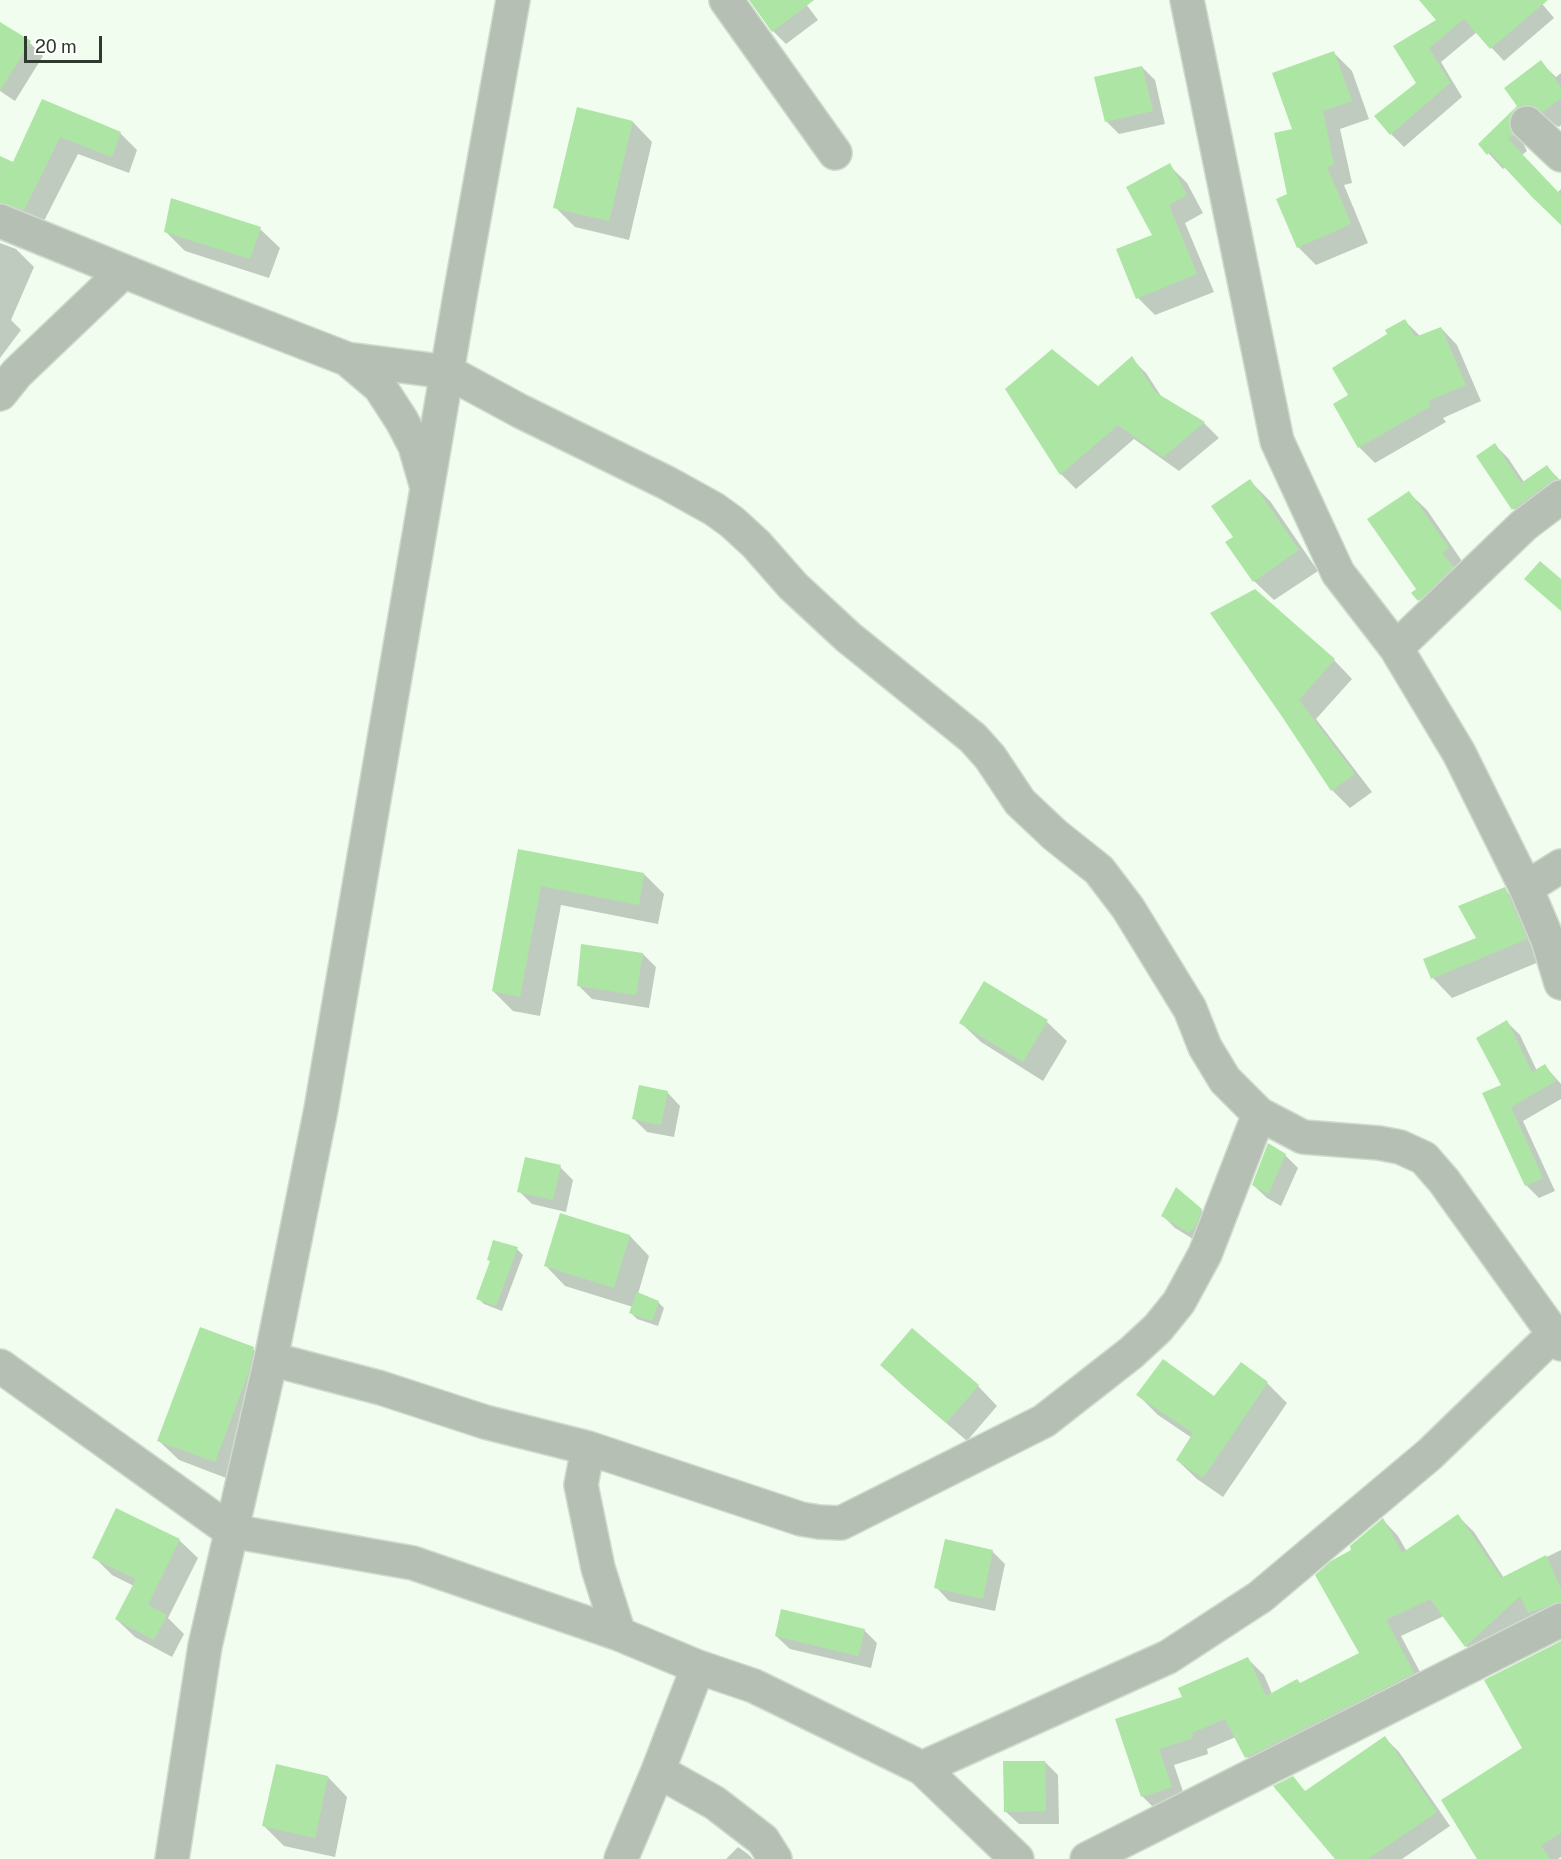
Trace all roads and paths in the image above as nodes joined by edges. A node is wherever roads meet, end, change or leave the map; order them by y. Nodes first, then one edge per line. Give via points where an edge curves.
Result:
1 (513, 0) edge
2 (726, 0) edge
3 (1187, 0) edge
4 (1527, 123) dead end
5 (835, 153) dead end
6 (1561, 155) edge
7 (0, 220) edge
8 (123, 272) junction
9 (347, 359) junction
10 (448, 372) junction
11 (0, 394) edge
12 (428, 490) junction
13 (1561, 497) edge
14 (1396, 648) junction
15 (1561, 866) edge
16 (1526, 888) junction
17 (1561, 982) edge
18 (1259, 1114) junction
19 (1553, 1326) edge
20 (271, 1359) junction
21 (0, 1366) edge
22 (588, 1448) junction
23 (231, 1531) junction
24 (1561, 1620) edge
25 (619, 1634) junction
26 (698, 1667) junction
27 (922, 1768) junction
28 (658, 1771) junction
29 (172, 1859) edge
30 (621, 1859) edge
31 (775, 1859) edge
32 (1017, 1859) edge
33 (1087, 1859) edge

1 - 10 street
2 - 5 street
3 - 14 street via 1277,441 1338,573
4 - 6 street
7 - 8 street
8 - 9 street
8 - 11 street
9 - 10 street
9 - 12 street via 380,387 402,421 415,446
10 - 12 street
10 - 18 street via 714,509 756,544 793,586 848,637 973,738 1020,802 1111,884 1190,1009 1225,1080
12 - 20 street via 321,1109
13 - 14 street via 1524,525
14 - 16 street via 1460,753
15 - 16 street
16 - 17 street
18 - 19 street via 1304,1137 1379,1143 1424,1158
18 - 22 street via 1205,1254 1179,1302 1131,1353 1044,1421 841,1522 801,1519
19 - 27 street via 1431,1454 1260,1597 1168,1657
20 - 22 street
20 - 23 street
21 - 23 street
22 - 25 street via 581,1485 598,1568
23 - 25 street via 413,1563
23 - 29 street via 205,1646
24 - 33 street
25 - 26 street
26 - 27 street via 754,1686
26 - 28 street
27 - 32 street
28 - 30 street
28 - 31 street via 715,1803 763,1840

